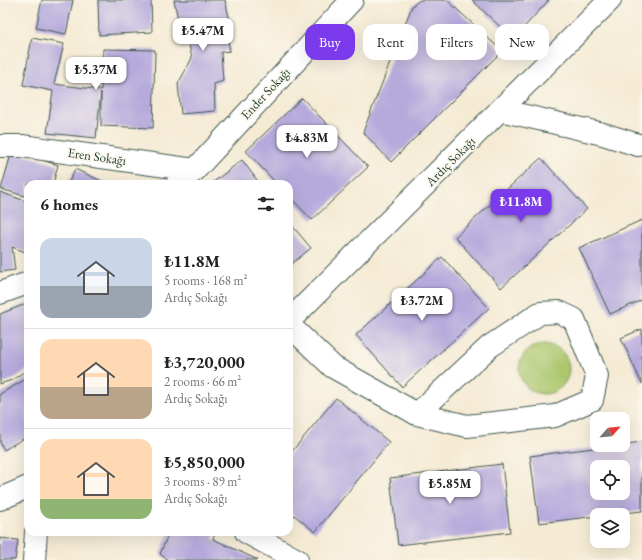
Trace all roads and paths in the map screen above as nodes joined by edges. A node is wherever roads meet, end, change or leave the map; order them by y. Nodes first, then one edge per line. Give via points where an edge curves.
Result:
1 (352, 0) edge
2 (610, 0) edge
3 (500, 110) junction
4 (638, 145) dead end
5 (0, 146) edge
6 (194, 170) junction
7 (182, 180) edge
8 (24, 284) edge
9 (0, 293) edge
10 (293, 317) edge
11 (293, 329) edge
12 (417, 414) junction
13 (36, 536) edge
14 (253, 536) edge
15 (34, 560) edge
16 (297, 560) edge

1 - 6 street, Ender Sokağı
2 - 3 street, Ardıç Sokağı
3 - 4 street via 603,134
3 - 10 street, Ardıç Sokağı
5 - 6 street, Eren Sokağı via 22,146
6 - 7 street, Ender Sokağı
8 - 9 street
11 - 12 street via 333,367
12 - 12 street via 467,426 555,416 592,400 597,376 574,319 559,312 540,313 489,346
13 - 15 street
14 - 16 street

